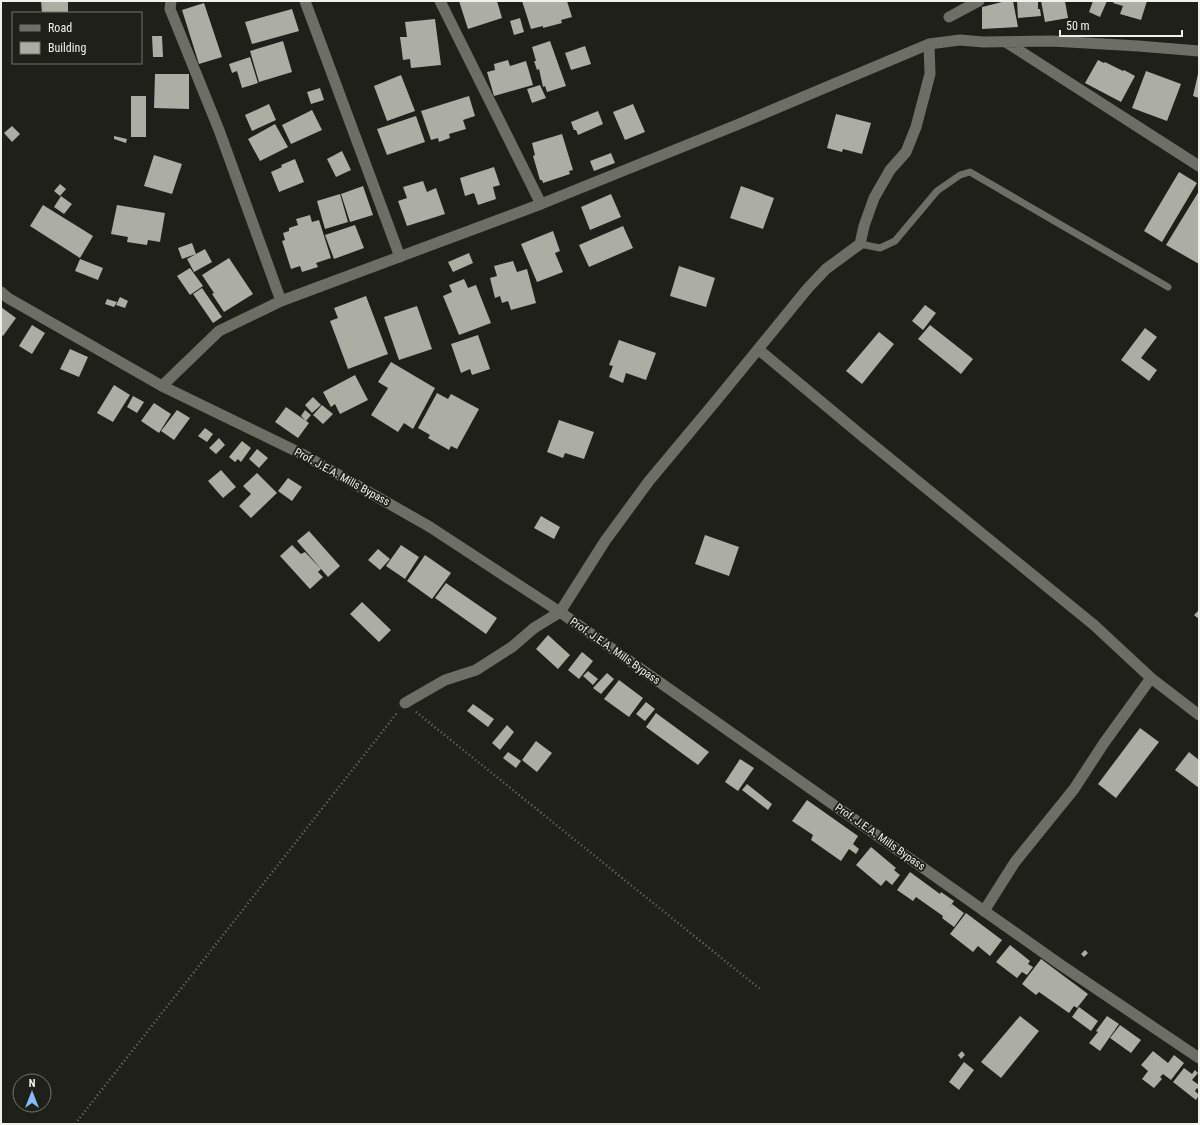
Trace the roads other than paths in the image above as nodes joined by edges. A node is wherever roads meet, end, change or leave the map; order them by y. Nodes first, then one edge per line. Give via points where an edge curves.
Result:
1 (171, 1) edge
2 (306, 1) edge
3 (440, 1) edge
4 (979, 1) edge
5 (949, 17) dead end
6 (1006, 42) junction
7 (929, 44) junction
8 (1199, 51) edge
9 (1199, 166) edge
10 (541, 204) junction
11 (860, 244) junction
12 (400, 257) junction
13 (1168, 287) dead end
14 (1, 292) edge
15 (280, 301) junction
16 (758, 348) junction
17 (162, 386) junction
18 (560, 612) junction
19 (1151, 678) junction
20 (405, 703) road end
21 (1199, 715) edge
22 (984, 910) junction
23 (1199, 1058) edge

1 - 15 street via 170,9 219,130
2 - 12 street
3 - 10 street
4 - 5 street
6 - 7 street via 960,40
6 - 8 street via 1036,40
6 - 9 street
7 - 10 street
7 - 11 street via 930,74 916,127 906,152 890,170 874,198
10 - 12 street
11 - 13 lane via 880,248 895,241 937,191 960,175 970,172
11 - 16 street via 826,269
12 - 15 street
14 - 17 street, Prof. J.E.A. Mills Bypass
15 - 17 street via 219,331
16 - 18 street via 649,480 605,541
16 - 19 street via 1094,625
17 - 18 street, Prof. J.E.A. Mills Bypass via 304,455 430,527
18 - 20 street via 476,670 445,680
18 - 22 street, Prof. J.E.A. Mills Bypass
19 - 21 street
19 - 22 street via 1074,789 1015,862
22 - 23 street, Prof. J.E.A. Mills Bypass

